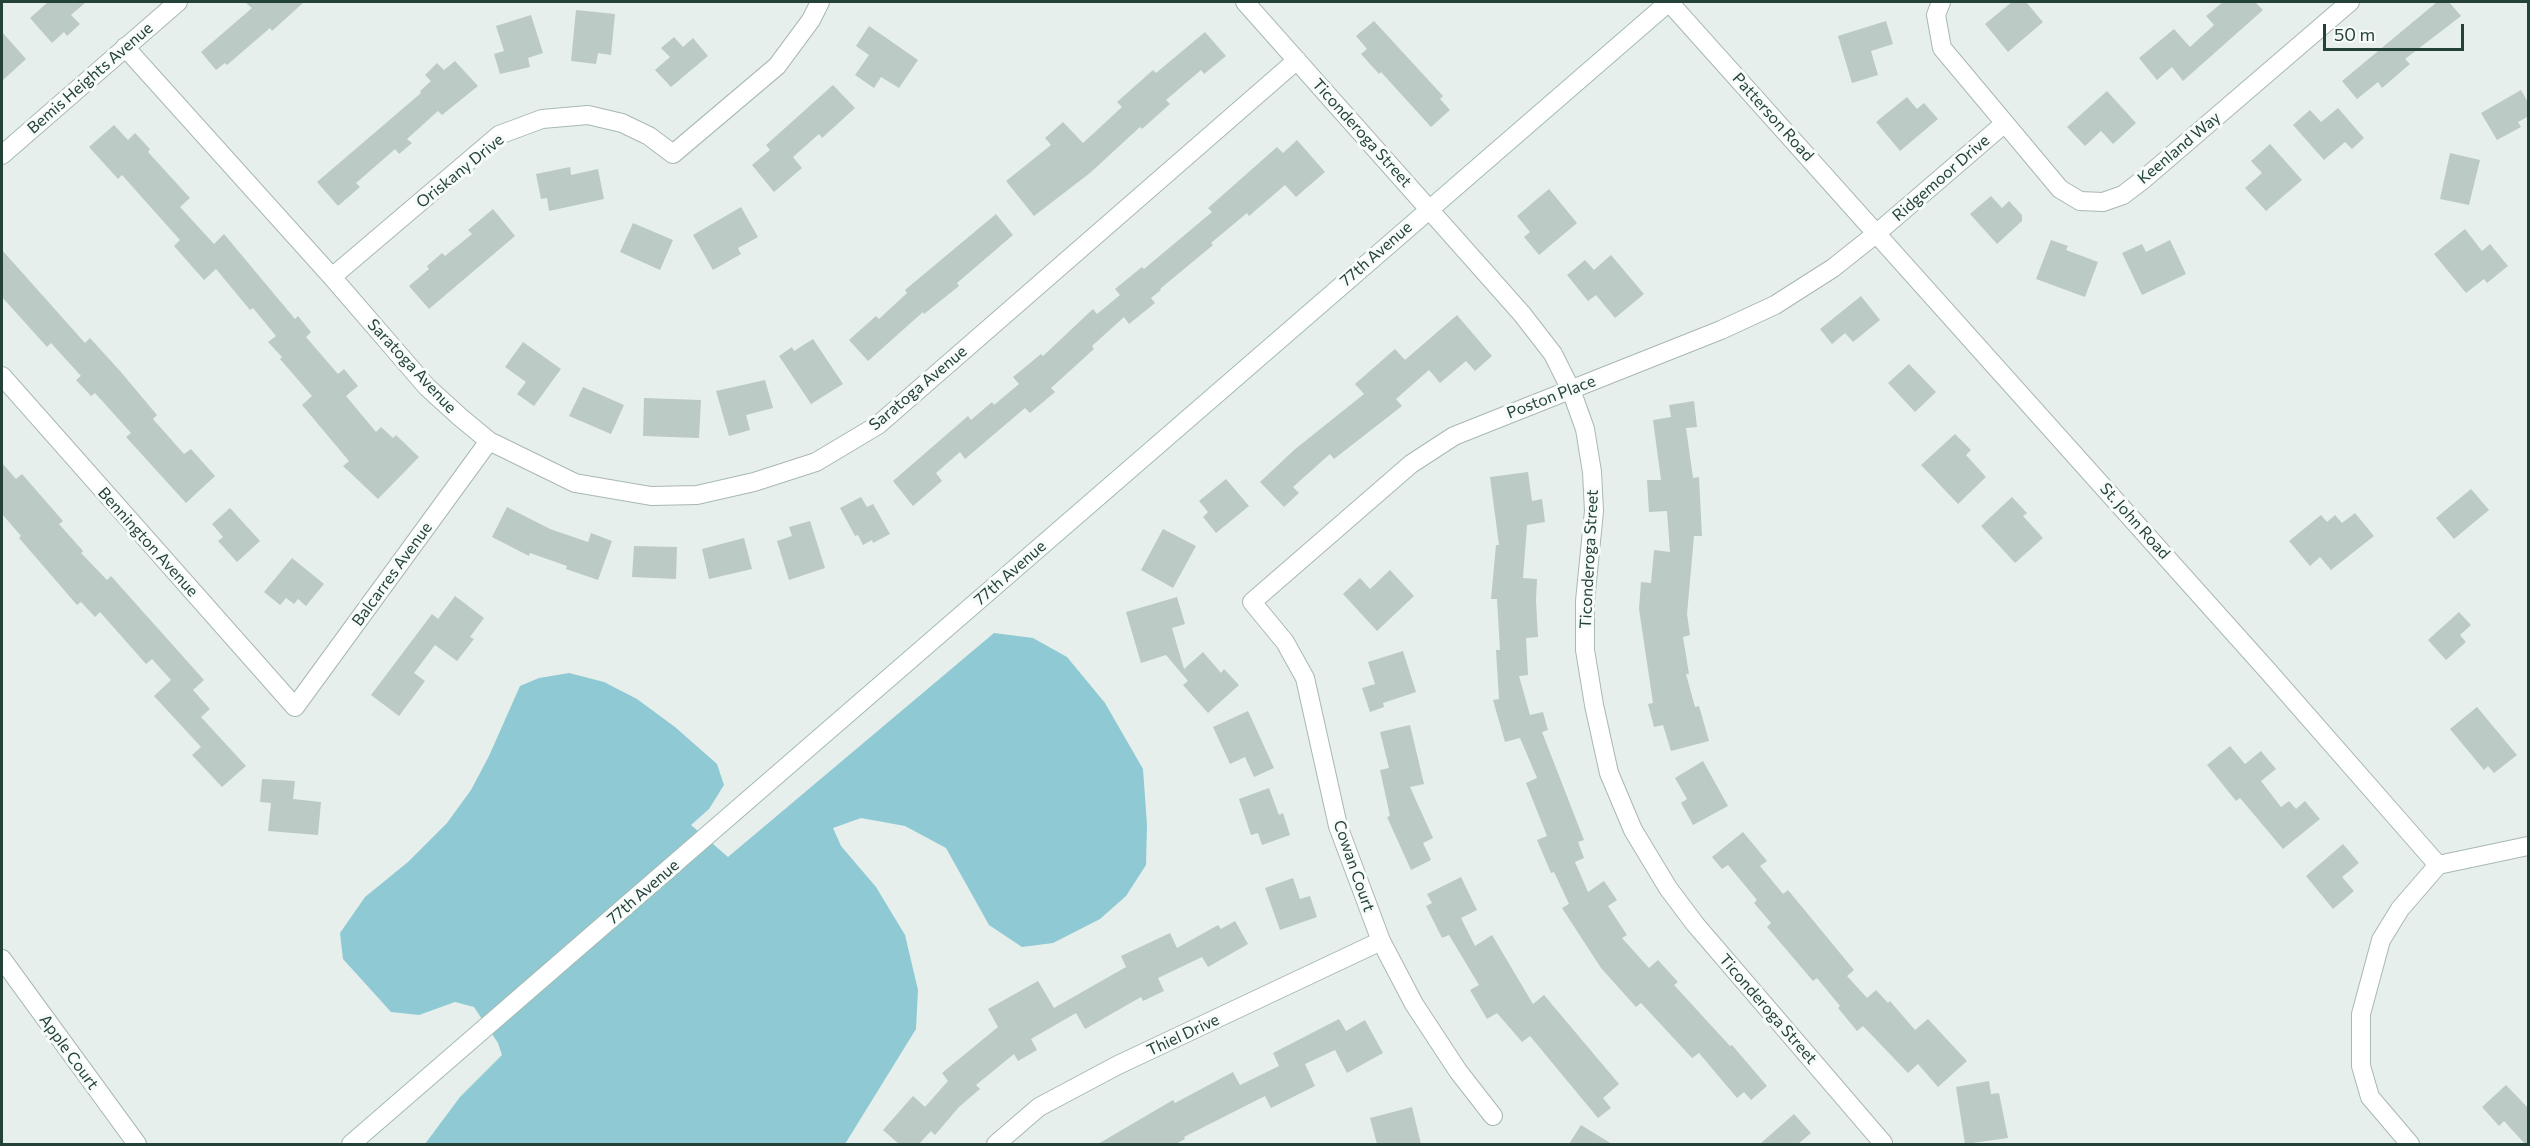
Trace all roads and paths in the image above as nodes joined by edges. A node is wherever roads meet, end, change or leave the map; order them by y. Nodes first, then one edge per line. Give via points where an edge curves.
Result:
1 (178, 2) edge
2 (820, 2) edge
3 (1245, 2) edge
4 (1669, 2) edge
5 (1941, 2) edge
6 (2350, 2) edge
7 (125, 47) junction
8 (1297, 60) junction
9 (2006, 123) junction
10 (2, 155) edge
11 (1429, 208) junction
12 (1878, 233) junction
13 (332, 277) junction
14 (2, 376) edge
15 (1571, 390) junction
16 (489, 441) junction
17 (1252, 602) joint
18 (295, 707) joint
19 (2529, 846) edge
20 (2438, 865) junction
21 (1381, 941) junction
22 (2, 959) edge
23 (1493, 1116) dead end
24 (137, 1144) edge
25 (351, 1144) edge
26 (996, 1144) edge
27 (1882, 1144) edge
28 (2410, 1144) edge

1 - 7 street, Bemis Heights Avenue
2 - 13 street, Oriskany Drive via 777,66 673,154 622,123 588,115 542,119 499,135
3 - 8 street, Ticonderoga Street
4 - 11 street, 77th Avenue
4 - 12 street, Patterson Road
5 - 9 street, Keenland Way via 1936,15 1942,48
6 - 9 street, Keenland Way via 2123,195 2103,202 2080,201 2060,189
7 - 10 street, Bemis Heights Avenue
7 - 13 street, Saratoga Avenue
8 - 11 street, Ticonderoga Street
8 - 16 street, Saratoga Avenue via 878,424 816,462 697,495 651,496 575,483
9 - 12 street, Ridgemoor Drive
11 - 15 street, Ticonderoga Street via 1522,314 1553,354
11 - 25 street, 77th Avenue
12 - 15 street, Poston Place via 1775,305
12 - 20 street, St. John Road
13 - 16 street, Saratoga Avenue via 427,387
14 - 18 street, Bennington Avenue
15 - 17 street, Poston Place via 1454,436 1411,464
15 - 27 street, Ticonderoga Street via 1585,429 1593,472 1585,650 1609,773 1633,830 1668,888
16 - 18 street, Balcarres Avenue
17 - 21 street, Cowan Court via 1285,642 1305,678 1338,826
19 - 20 street
20 - 28 street via 2400,909 2381,940 2361,1014 2361,1066 2370,1097
21 - 23 street, Cowan Court via 1414,1004
21 - 26 street, Thiel Drive via 1118,1065 1039,1107
22 - 24 street, Apple Court

